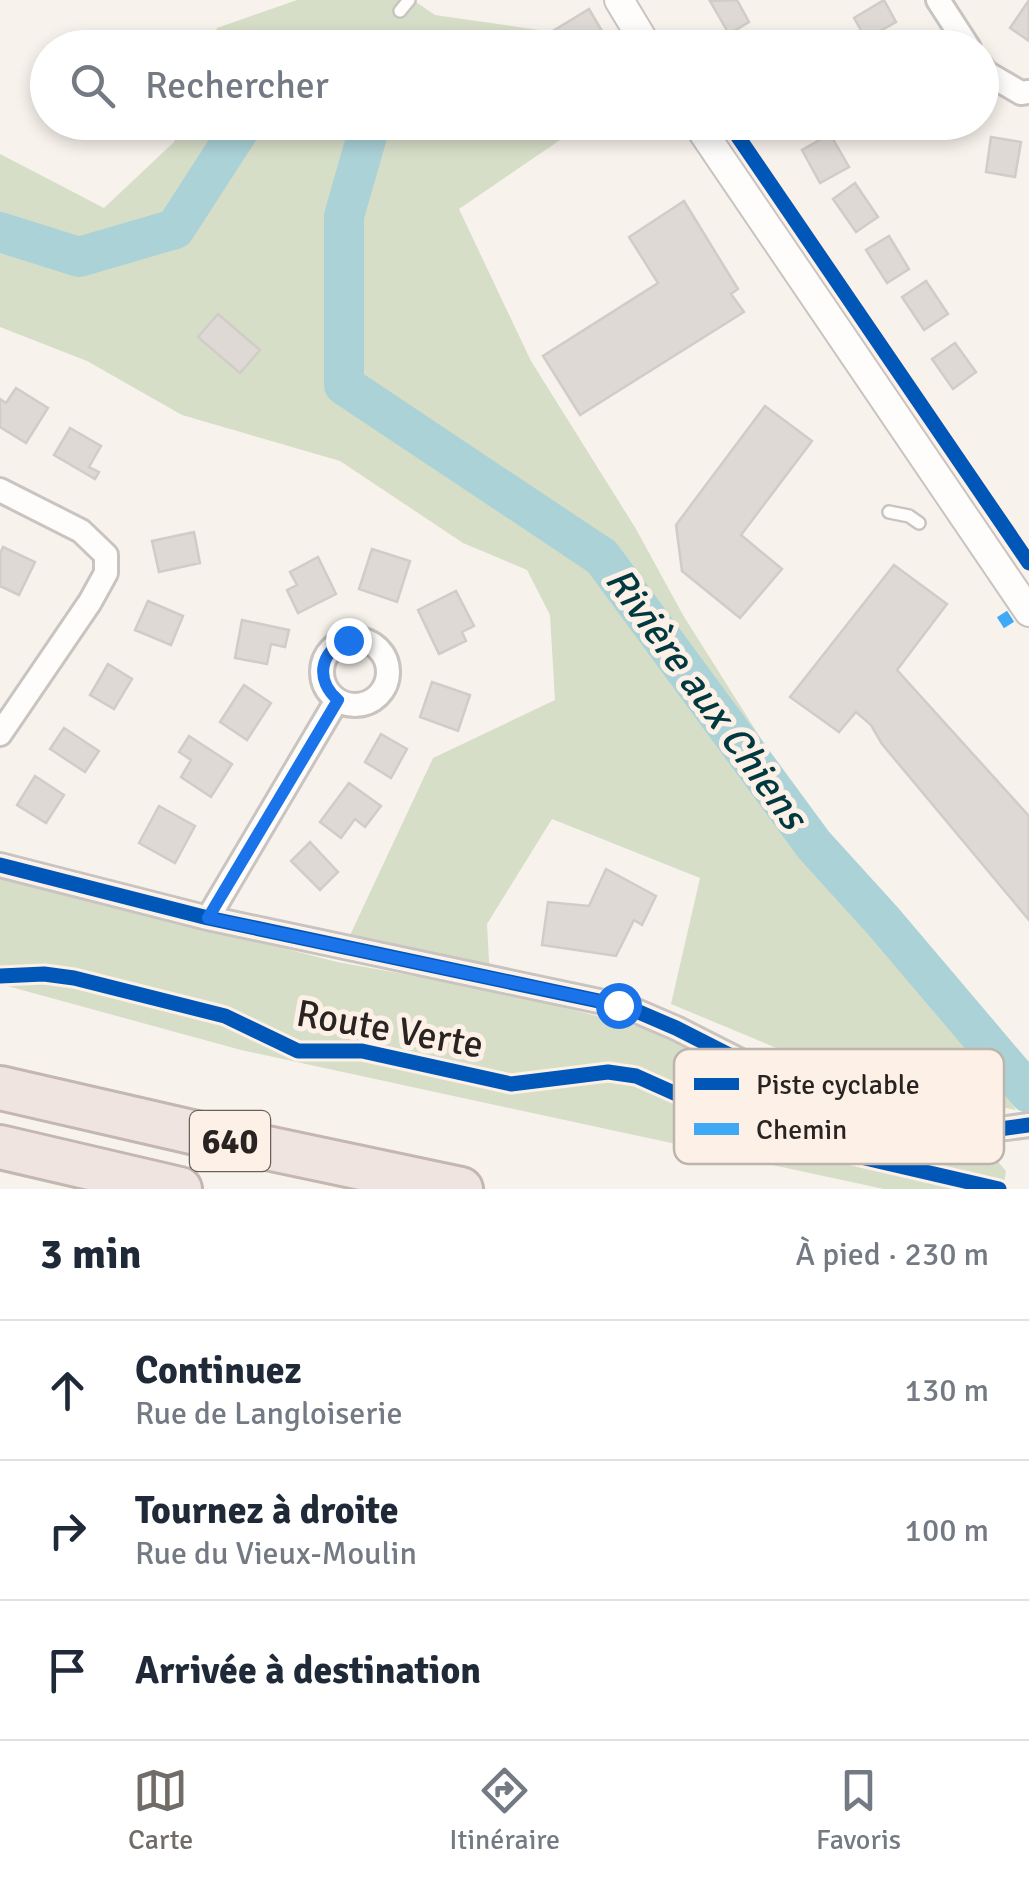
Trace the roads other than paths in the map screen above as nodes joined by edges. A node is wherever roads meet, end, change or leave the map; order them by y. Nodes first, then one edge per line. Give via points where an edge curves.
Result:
1 (409, 0) edge
2 (619, 0) edge
3 (938, 0) edge
4 (400, 12) dead end
5 (637, 30) edge
6 (957, 30) edge
7 (999, 78) edge
8 (1029, 92) edge
9 (708, 140) edge
10 (0, 490) edge
11 (889, 512) dead end
12 (919, 523) dead end
13 (1029, 612) edge
14 (338, 700) dead end
15 (0, 734) edge
16 (0, 865) edge
17 (208, 918) junction
18 (717, 1049) edge
19 (0, 1088) edge
20 (1029, 1125) edge
21 (1004, 1128) edge
22 (0, 1147) edge
23 (180, 1189) edge
24 (461, 1189) edge

1 - 4 lane
2 - 5 street
3 - 6 street
7 - 8 street
9 - 13 street
10 - 15 street via 82,531 106,555 106,573
11 - 12 lane
14 - 17 street
16 - 17 street
17 - 18 street via 627,1007
19 - 24 highway, 640
20 - 21 street
22 - 23 highway, 640

